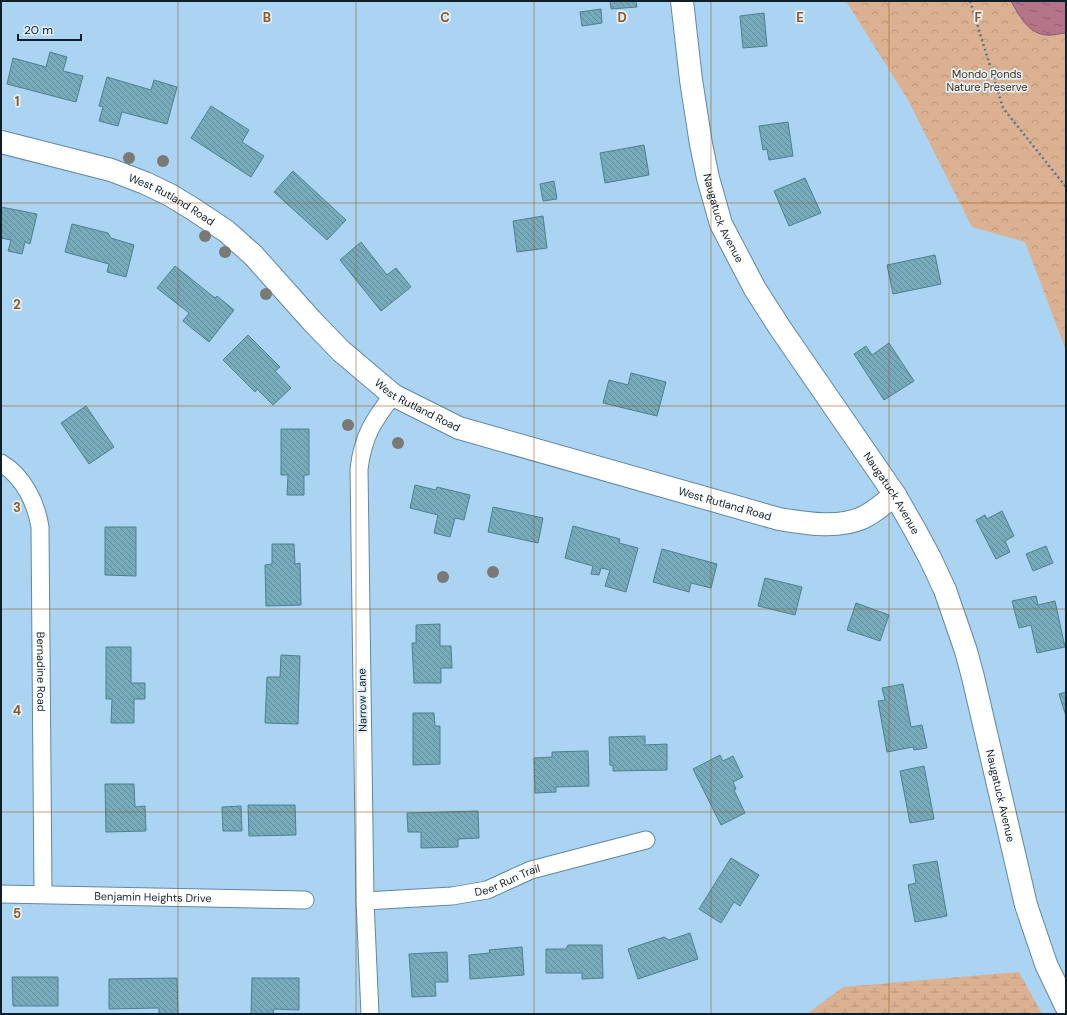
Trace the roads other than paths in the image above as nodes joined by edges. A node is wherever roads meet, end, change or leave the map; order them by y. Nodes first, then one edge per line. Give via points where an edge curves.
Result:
1 (682, 1) edge
2 (1, 142) edge
3 (392, 395) junction
4 (1, 463) edge
5 (895, 495) junction
6 (646, 840) dead end
7 (1, 894) edge
8 (43, 894) junction
9 (305, 900) dead end
10 (365, 901) junction
11 (1066, 1006) edge
12 (370, 1014) edge

1 - 5 main road, Naugatuck Avenue via 701,144 721,224 775,322
2 - 3 main road, West Rutland Road via 111,170 145,183 193,209 226,231 253,255 336,346
3 - 5 main road, West Rutland Road via 459,428 780,519 832,524 847,522 867,516
3 - 10 street, Narrow Lane via 367,434 361,451 359,470
4 - 8 street, Bernadine Road via 24,485 38,512 40,526
5 - 11 main road, Naugatuck Avenue via 930,558 954,616 973,677 1026,905 1046,964
6 - 10 street, Deer Run Trail via 530,870 487,890 452,896
7 - 8 street, Benjamin Heights Drive
8 - 9 street, Benjamin Heights Drive
10 - 12 street, Narrow Lane

